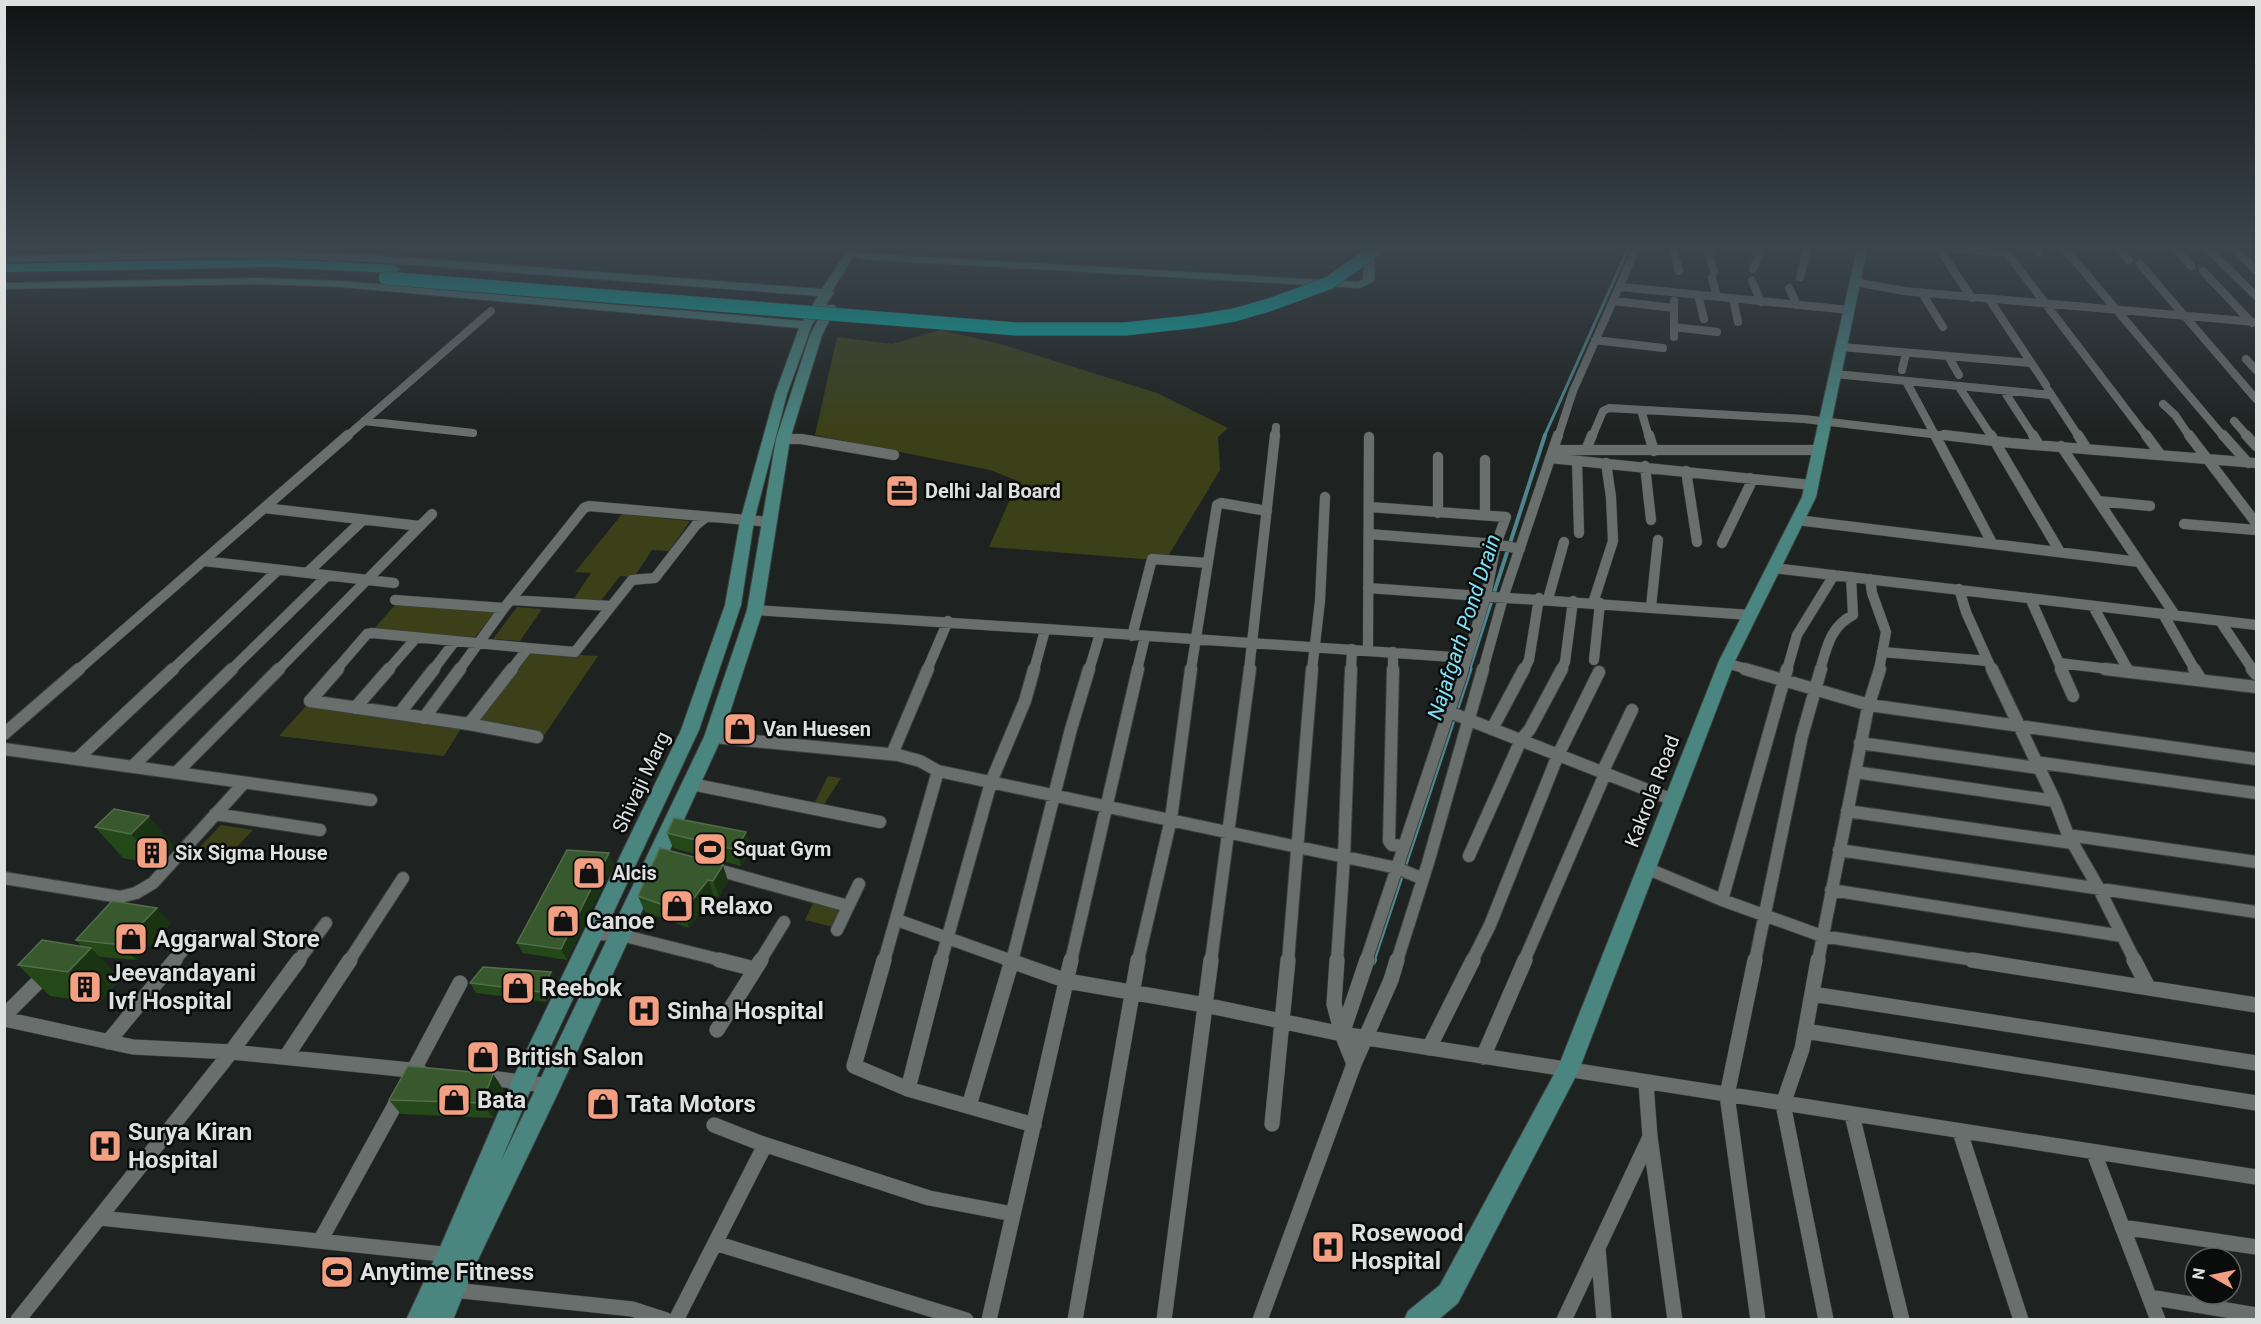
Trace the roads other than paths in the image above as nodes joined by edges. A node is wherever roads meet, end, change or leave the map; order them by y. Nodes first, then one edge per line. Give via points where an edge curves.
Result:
1 (1849, 310) edge
2 (491, 311) dead end
3 (645, 311) edge
4 (812, 311) edge
5 (815, 311) edge
6 (828, 311) edge
7 (904, 311) edge
8 (1194, 311) edge
9 (1250, 311) edge
10 (1609, 311) edge
11 (1674, 311) edge
12 (1702, 311) edge
13 (1736, 311) edge
14 (1933, 311) edge
15 (1997, 311) edge
16 (2053, 311) edge
17 (2118, 311) edge
18 (2126, 311) edge
19 (2181, 311) edge
20 (2242, 311) edge
21 (2186, 316) junction
22 (1704, 319) dead end
23 (1738, 322) dead end
24 (2255, 324) edge
25 (806, 325) junction
26 (1674, 327) junction
27 (1943, 327) dead end
28 (1717, 332) dead end
29 (1674, 337) dead end
30 (1595, 340) junction
31 (1841, 347) junction
32 (1663, 348) dead end
33 (1906, 353) junction
34 (1948, 356) junction
35 (2246, 359) dead end
36 (2031, 363) junction
37 (2256, 369) edge
38 (1902, 370) dead end
39 (1835, 374) junction
40 (1959, 375) dead end
41 (1907, 383) junction
42 (1959, 387) junction
43 (2048, 390) junction
44 (2004, 391) junction
45 (2256, 399) edge
46 (2163, 404) dead end
47 (1641, 410) junction
48 (2234, 421) dead end
49 (364, 422) junction
50 (1825, 422) junction
51 (1276, 428) dead end
52 (473, 433) dead end
53 (1934, 435) junction
54 (1369, 437) dead end
55 (783, 438) junction
56 (1995, 441) junction
57 (2038, 445) junction
58 (2256, 446) edge
59 (2061, 447) junction
60 (2087, 448) junction
61 (1586, 450) junction
62 (1819, 450) junction
63 (1654, 451) junction
64 (1552, 454) junction
65 (2160, 454) junction
66 (894, 455) dead end
67 (1438, 457) dead end
68 (2204, 458) junction
69 (1485, 460) dead end
70 (1577, 461) junction
71 (1606, 463) junction
72 (2252, 463) edge
73 (1645, 466) junction
74 (1686, 471) junction
75 (1750, 478) junction
76 (1811, 485) junction
77 (1324, 497) dead end
78 (2097, 501) junction
79 (2150, 506) dead end
80 (1370, 507) junction
81 (264, 508) junction
82 (1267, 512) junction
83 (1438, 513) junction
84 (432, 514) dead end
85 (1485, 515) junction
86 (706, 517) junction
87 (363, 519) junction
88 (1651, 520) dead end
89 (1797, 520) junction
90 (747, 521) junction
91 (769, 522) junction
92 (2256, 523) edge
93 (2184, 524) dead end
94 (420, 526) junction
95 (2256, 530) edge
96 (1579, 532) dead end
97 (1369, 534) junction
98 (1658, 540) dead end
99 (1564, 542) dead end
100 (1697, 542) dead end
101 (1722, 543) dead end
102 (1992, 543) junction
103 (1508, 547) junction
104 (2060, 552) junction
105 (204, 561) junction
106 (2139, 562) junction
107 (1208, 563) junction
108 (1773, 568) junction
109 (278, 570) junction
110 (307, 573) junction
111 (1834, 575) junction
112 (327, 576) junction
113 (1851, 577) junction
114 (1870, 579) junction
115 (367, 580) junction
116 (394, 583) dead end
117 (1368, 588) junction
118 (1959, 589) junction
119 (1494, 597) junction
120 (2030, 598) junction
121 (1544, 599) junction
122 (395, 600) dead end
123 (1573, 601) junction
124 (1597, 603) junction
125 (508, 604) junction
126 (611, 606) junction
127 (2093, 606) junction
128 (1651, 607) junction
129 (755, 610) junction
130 (2163, 614) junction
131 (1750, 615) junction
132 (2175, 615) junction
133 (948, 621) junction
134 (2220, 621) junction
135 (2256, 625) edge
136 (1045, 630) junction
137 (1100, 634) junction
138 (1139, 636) junction
139 (416, 638) junction
140 (1195, 639) junction
141 (455, 641) junction
142 (1253, 642) junction
143 (478, 643) junction
144 (1314, 646) junction
145 (528, 648) junction
146 (1352, 649) junction
147 (1368, 650) junction
148 (1393, 652) junction
149 (1882, 652) junction
150 (1467, 658) junction
151 (1594, 660) dead end
152 (1988, 660) junction
153 (1726, 663) junction
154 (2059, 663) junction
155 (1599, 672) dead end
156 (2129, 672) junction
157 (2256, 674) edge
158 (1786, 680) junction
159 (2201, 680) junction
160 (2256, 687) edge
161 (1815, 690) junction
162 (2073, 696) dead end
163 (1869, 705) junction
164 (355, 708) junction
165 (1632, 710) dead end
166 (399, 714) junction
167 (1458, 716) junction
168 (424, 718) junction
169 (468, 724) junction
170 (2017, 725) junction
171 (1492, 729) junction
172 (4, 734) edge
173 (537, 737) dead end
174 (713, 737) junction
175 (1521, 740) junction
176 (1860, 743) junction
177 (4, 749) edge
178 (892, 754) junction
179 (1558, 755) junction
180 (77, 759) junction
181 (2256, 759) edge
182 (2037, 765) junction
183 (133, 766) junction
184 (938, 771) junction
185 (1855, 772) junction
186 (176, 773) junction
187 (1604, 773) junction
188 (991, 782) junction
189 (244, 783) junction
190 (691, 784) junction
191 (2256, 793) edge
192 (1054, 794) junction
193 (371, 800) dead end
194 (1673, 800) junction
195 (2055, 801) junction
196 (1107, 805) junction
197 (1847, 811) junction
198 (215, 814) junction
199 (1171, 819) junction
200 (880, 822) dead end
201 (320, 830) dead end
202 (1228, 832) junction
203 (2070, 839) junction
204 (1404, 846) junction
205 (1299, 848) junction
206 (1839, 850) junction
207 (1469, 856) dead end
208 (1344, 857) junction
209 (2256, 862) edge
210 (704, 865) edge
211 (1646, 868) junction
212 (1399, 869) junction
213 (1419, 877) junction
214 (4, 878) edge
215 (403, 878) dead end
216 (859, 884) dead end
217 (2098, 887) junction
218 (1831, 890) junction
219 (120, 897) junction
220 (1722, 900) junction
221 (848, 906) junction
222 (105, 912) edge
223 (2256, 912) edge
224 (1766, 916) junction
225 (897, 920) junction
226 (784, 921) dead end
227 (326, 923) dead end
228 (837, 930) dead end
229 (594, 934) junction
230 (621, 935) junction
231 (1822, 936) junction
232 (2122, 936) junction
233 (194, 937) dead end
234 (947, 938) junction
235 (59, 960) edge
236 (1012, 961) junction
237 (755, 969) junction
238 (1067, 981) junction
239 (460, 983) dead end
240 (2148, 987) junction
241 (1131, 992) junction
242 (1812, 994) junction
243 (1205, 1005) junction
244 (2256, 1007) edge
245 (4, 1018) edge
246 (1283, 1022) junction
247 (717, 1030) dead end
248 (1805, 1031) junction
249 (1342, 1034) junction
250 (1366, 1038) junction
251 (108, 1042) junction
252 (1429, 1048) junction
253 (231, 1052) junction
254 (286, 1057) junction
255 (1483, 1057) junction
256 (2256, 1063) edge
257 (1354, 1064) junction
258 (414, 1070) junction
259 (1568, 1070) junction
260 (436, 1072) edge
261 (469, 1076) edge
262 (524, 1081) junction
263 (1646, 1083) junction
264 (550, 1086) junction
265 (908, 1089) junction
266 (1727, 1095) junction
267 (2256, 1103) edge
268 (1783, 1104) junction
269 (969, 1106) junction
270 (1852, 1115) junction
271 (1272, 1124) dead end
272 (714, 1125) dead end
273 (1034, 1125) junction
274 (1960, 1132) junction
275 (1650, 1137) junction
276 (765, 1145) junction
277 (2094, 1153) junction
278 (2256, 1177) edge
279 (1013, 1214) junction
280 (100, 1218) junction
281 (2122, 1227) junction
282 (320, 1241) junction
283 (715, 1243) junction
284 (1598, 1246) junction
285 (2256, 1247) edge
286 (457, 1257) junction
287 (452, 1290) junction
288 (2149, 1297) junction
289 (2256, 1315) edge
290 (18, 1320) edge
291 (419, 1320) edge
292 (440, 1320) edge
293 (666, 1320) edge
294 (676, 1320) edge
295 (966, 1320) edge
296 (988, 1320) edge
297 (1075, 1320) edge
298 (1164, 1320) edge
299 (1260, 1320) edge
300 (1417, 1320) edge
301 (1564, 1320) edge
302 (1604, 1320) edge
303 (1675, 1320) edge
304 (1758, 1320) edge
305 (1826, 1320) edge
306 (1902, 1320) edge
307 (2021, 1320) edge
308 (2158, 1320) edge

1 - 31 street, Kakrola Road
2 - 49 street
3 - 25 street
4 - 9 highway, bridge via 1016,329 1085,331 1196,321
5 - 25 street, Shivaji Marg
6 - 55 street, Shivaji Marg via 819,327
7 - 8 highway via 1086,321
10 - 30 street
11 - 26 street
12 - 22 street
13 - 23 street
14 - 27 street
15 - 36 street
16 - 65 street
17 - 72 street via 2185,393
18 - 21 street
19 - 21 street
20 - 24 street
21 - 24 street
21 - 45 street
25 - 90 street, Shivaji Marg via 781,394
26 - 28 street
26 - 29 street
30 - 32 street
30 - 64 street
31 - 33 street
31 - 39 street, Kakrola Road
33 - 34 street
33 - 38 street
34 - 36 street
34 - 40 street
35 - 37 street
36 - 43 street
39 - 41 street
39 - 50 street, Kakrola Road
41 - 42 street
41 - 53 street
42 - 44 street
42 - 56 street
43 - 44 street
43 - 60 street
44 - 57 street
46 - 68 street
47 - 50 street
47 - 61 street via 1605,409
47 - 63 street
48 - 58 street
49 - 52 street
49 - 81 street
50 - 53 street
50 - 62 street, Kakrola Road
51 - 82 street
53 - 56 street
53 - 102 street
54 - 80 street
55 - 66 street
55 - 91 street, Shivaji Marg
56 - 57 street
56 - 104 street
57 - 59 street
59 - 60 street
59 - 78 street
60 - 65 street
61 - 63 street
61 - 64 street
62 - 63 street
62 - 76 street, Kakrola Road
64 - 70 street
64 - 103 street
65 - 68 street
67 - 83 street
68 - 72 street
68 - 92 street
69 - 85 street
70 - 71 street
70 - 96 street
71 - 73 street
71 - 124 street via 1612,541
73 - 74 street
73 - 88 street
74 - 75 street
74 - 100 street
75 - 76 street
75 - 101 street
76 - 89 street, Kakrola Road
77 - 144 street
78 - 79 street
78 - 106 street
80 - 83 street
80 - 97 street
81 - 87 street
81 - 105 street
82 - 107 street via 1218,504
82 - 142 street
83 - 85 street
84 - 94 street
85 - 103 street via 1506,517
86 - 90 street
86 - 125 street via 587,507
86 - 126 street via 655,578 632,580
87 - 94 street
87 - 110 street
89 - 102 street
89 - 108 street, Kakrola Road
90 - 91 street
90 - 229 street, Shivaji Marg via 733,605 690,730
91 - 129 street, Shivaji Marg
93 - 95 street
94 - 115 street
97 - 103 street
97 - 117 street
98 - 128 street
99 - 121 street
102 - 104 street
103 - 119 street
103 - 119 street
104 - 106 street
105 - 109 street
105 - 172 street
106 - 132 street
107 - 138 street via 1152,559
107 - 140 street
108 - 111 street
108 - 131 street, Kakrola Road
109 - 110 street
109 - 180 street
110 - 112 street
111 - 113 street
111 - 158 street via 1797,634
112 - 115 street
112 - 183 street
113 - 114 street
113 - 161 street via 1852,616 1842,621 1830,636
114 - 118 street
114 - 149 street via 1886,630
115 - 116 street
115 - 186 street
117 - 119 street
117 - 147 street
118 - 120 street
118 - 152 street
119 - 121 street
119 - 150 street
119 - 167 street
120 - 127 street
120 - 154 street
121 - 123 street
121 - 171 street via 1529,660
122 - 125 street
123 - 124 street
123 - 175 street via 1564,662
124 - 128 street
124 - 151 street
125 - 126 street
125 - 143 street
126 - 145 street via 575,652
127 - 130 street
127 - 156 street
128 - 131 street
129 - 133 street
129 - 174 street, Shivaji Marg
130 - 132 street
130 - 159 street
131 - 153 street, Kakrola Road
132 - 134 street
133 - 136 street
133 - 178 street
134 - 135 street
134 - 157 street
136 - 137 street
136 - 188 street via 1025,701
137 - 138 street
137 - 192 street
138 - 140 street
138 - 196 street
139 - 141 street
139 - 164 street
139 - 164 street via 367,634 310,700
140 - 142 street
140 - 199 street
141 - 143 street
141 - 166 street
142 - 144 street
142 - 202 street
143 - 145 street
143 - 168 street
144 - 146 street
144 - 205 street
145 - 169 street
146 - 147 street
146 - 208 street
147 - 148 street
148 - 150 street
148 - 204 street via 1389,841
149 - 152 street
149 - 163 street
150 - 167 street
152 - 170 street
153 - 158 street
153 - 194 street, Kakrola Road
154 - 156 street
154 - 162 street
155 - 179 street
156 - 159 street
158 - 161 street
158 - 220 street
159 - 160 street
161 - 163 street
161 - 224 street
163 - 170 street
163 - 176 street
164 - 166 street
165 - 187 street
166 - 168 street
167 - 171 street
167 - 204 street
167 - 213 street
168 - 169 street
169 - 173 street
170 - 181 street
170 - 182 street
171 - 175 street
174 - 178 street
174 - 190 street, Shivaji Marg
175 - 179 street
175 - 207 street
176 - 182 street
176 - 185 street
177 - 180 street
178 - 184 street via 920,761
179 - 187 street
179 - 252 street via 1490,925
180 - 183 street
182 - 191 street
182 - 195 street
183 - 186 street
184 - 188 street
184 - 225 street
185 - 195 street
185 - 197 street
186 - 189 street
187 - 194 street
187 - 255 street
188 - 192 street
188 - 234 street
189 - 193 street
189 - 198 street
190 - 200 street
190 - 230 street, Shivaji Marg via 664,854
192 - 196 street
192 - 236 street
194 - 211 street, Kakrola Road
195 - 203 street
196 - 199 street
196 - 238 street
197 - 203 street
197 - 206 street
198 - 201 street
198 - 219 street via 153,883
199 - 202 street
199 - 241 street
202 - 205 street
202 - 243 street
203 - 209 street
203 - 217 street
204 - 212 street
205 - 208 street
205 - 246 street
206 - 217 street
206 - 218 street
208 - 212 street
208 - 249 street via 1334,1004
210 - 221 street
211 - 220 street
211 - 259 street, Kakrola Road
212 - 213 street
212 - 249 street
213 - 250 street via 1391,980
214 - 219 street
215 - 254 street
216 - 221 street
217 - 223 street
217 - 232 street
218 - 231 street
218 - 232 street
219 - 222 street
220 - 224 street
221 - 228 street
224 - 231 street
224 - 266 street
225 - 234 street
225 - 265 street via 854,1062 855,1068
226 - 237 street
227 - 253 street
229 - 230 street
229 - 262 street, Shivaji Marg
230 - 237 street
230 - 264 street, Shivaji Marg
231 - 240 street
231 - 242 street
232 - 240 street
233 - 251 street
234 - 236 street
234 - 265 street
235 - 245 street
236 - 238 street
236 - 269 street
237 - 247 street
238 - 241 street
238 - 273 street
239 - 258 street
240 - 244 street
241 - 243 street
241 - 297 street
242 - 248 street
242 - 256 street
243 - 246 street
243 - 298 street
245 - 251 street
246 - 249 street
246 - 271 street
248 - 267 street
248 - 268 street
249 - 250 street
249 - 257 street
250 - 252 street
250 - 257 street
251 - 253 street
252 - 255 street
253 - 254 street
253 - 280 street
254 - 258 street
255 - 259 street
257 - 299 street
258 - 260 street
258 - 282 street
259 - 263 street
259 - 300 street, Kakrola Road via 1449,1294
261 - 262 street
262 - 264 street
262 - 286 street, Shivaji Marg
263 - 266 street
263 - 275 street
264 - 286 street, Shivaji Marg
265 - 269 street
266 - 268 street
266 - 304 street
268 - 270 street
268 - 305 street
269 - 273 street
270 - 274 street
270 - 306 street
272 - 276 street
273 - 279 street
274 - 277 street
274 - 307 street
275 - 284 street
275 - 303 street
276 - 279 street via 929,1198
276 - 283 street
277 - 278 street
277 - 281 street
279 - 296 street
280 - 282 street
280 - 290 street
281 - 285 street
281 - 288 street
282 - 286 street
283 - 294 street
283 - 295 street
284 - 301 street
284 - 302 street
286 - 287 street, Shivaji Marg
286 - 291 street, Shivaji Marg
287 - 292 street, Shivaji Marg
287 - 293 street via 632,1309
288 - 289 street
288 - 308 street

